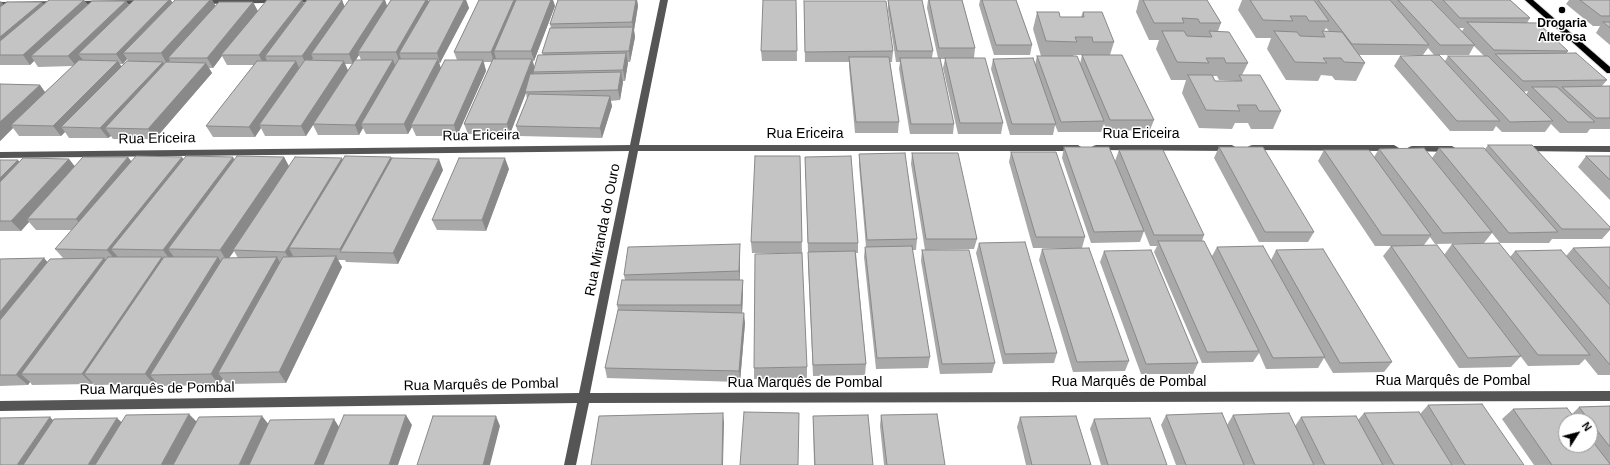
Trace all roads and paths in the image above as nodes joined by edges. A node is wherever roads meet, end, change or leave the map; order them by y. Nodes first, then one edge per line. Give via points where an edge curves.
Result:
1 (332, 0) edge
2 (664, 0) edge
3 (1529, 0) edge
4 (39, 2) edge
5 (148, 2) edge
6 (188, 2) edge
7 (0, 4) edge
8 (1610, 70) edge
9 (634, 148) junction
10 (1459, 148) edge
11 (1515, 148) edge
12 (1610, 148) edge
13 (0, 155) edge
14 (1610, 396) edge
15 (583, 398) junction
16 (0, 406) edge
17 (570, 465) edge

1 - 6 street
2 - 9 street, Rua Miranda do Ouro
3 - 8 main road
4 - 5 street
4 - 7 street
9 - 10 street, Rua Ericeira
9 - 13 street, Rua Ericeira
9 - 15 street, Rua Miranda do Ouro
11 - 12 street
14 - 15 street, Rua Marquês de Pombal
15 - 16 street, Rua Marquês de Pombal
15 - 17 street, Rua Miranda do Ouro

